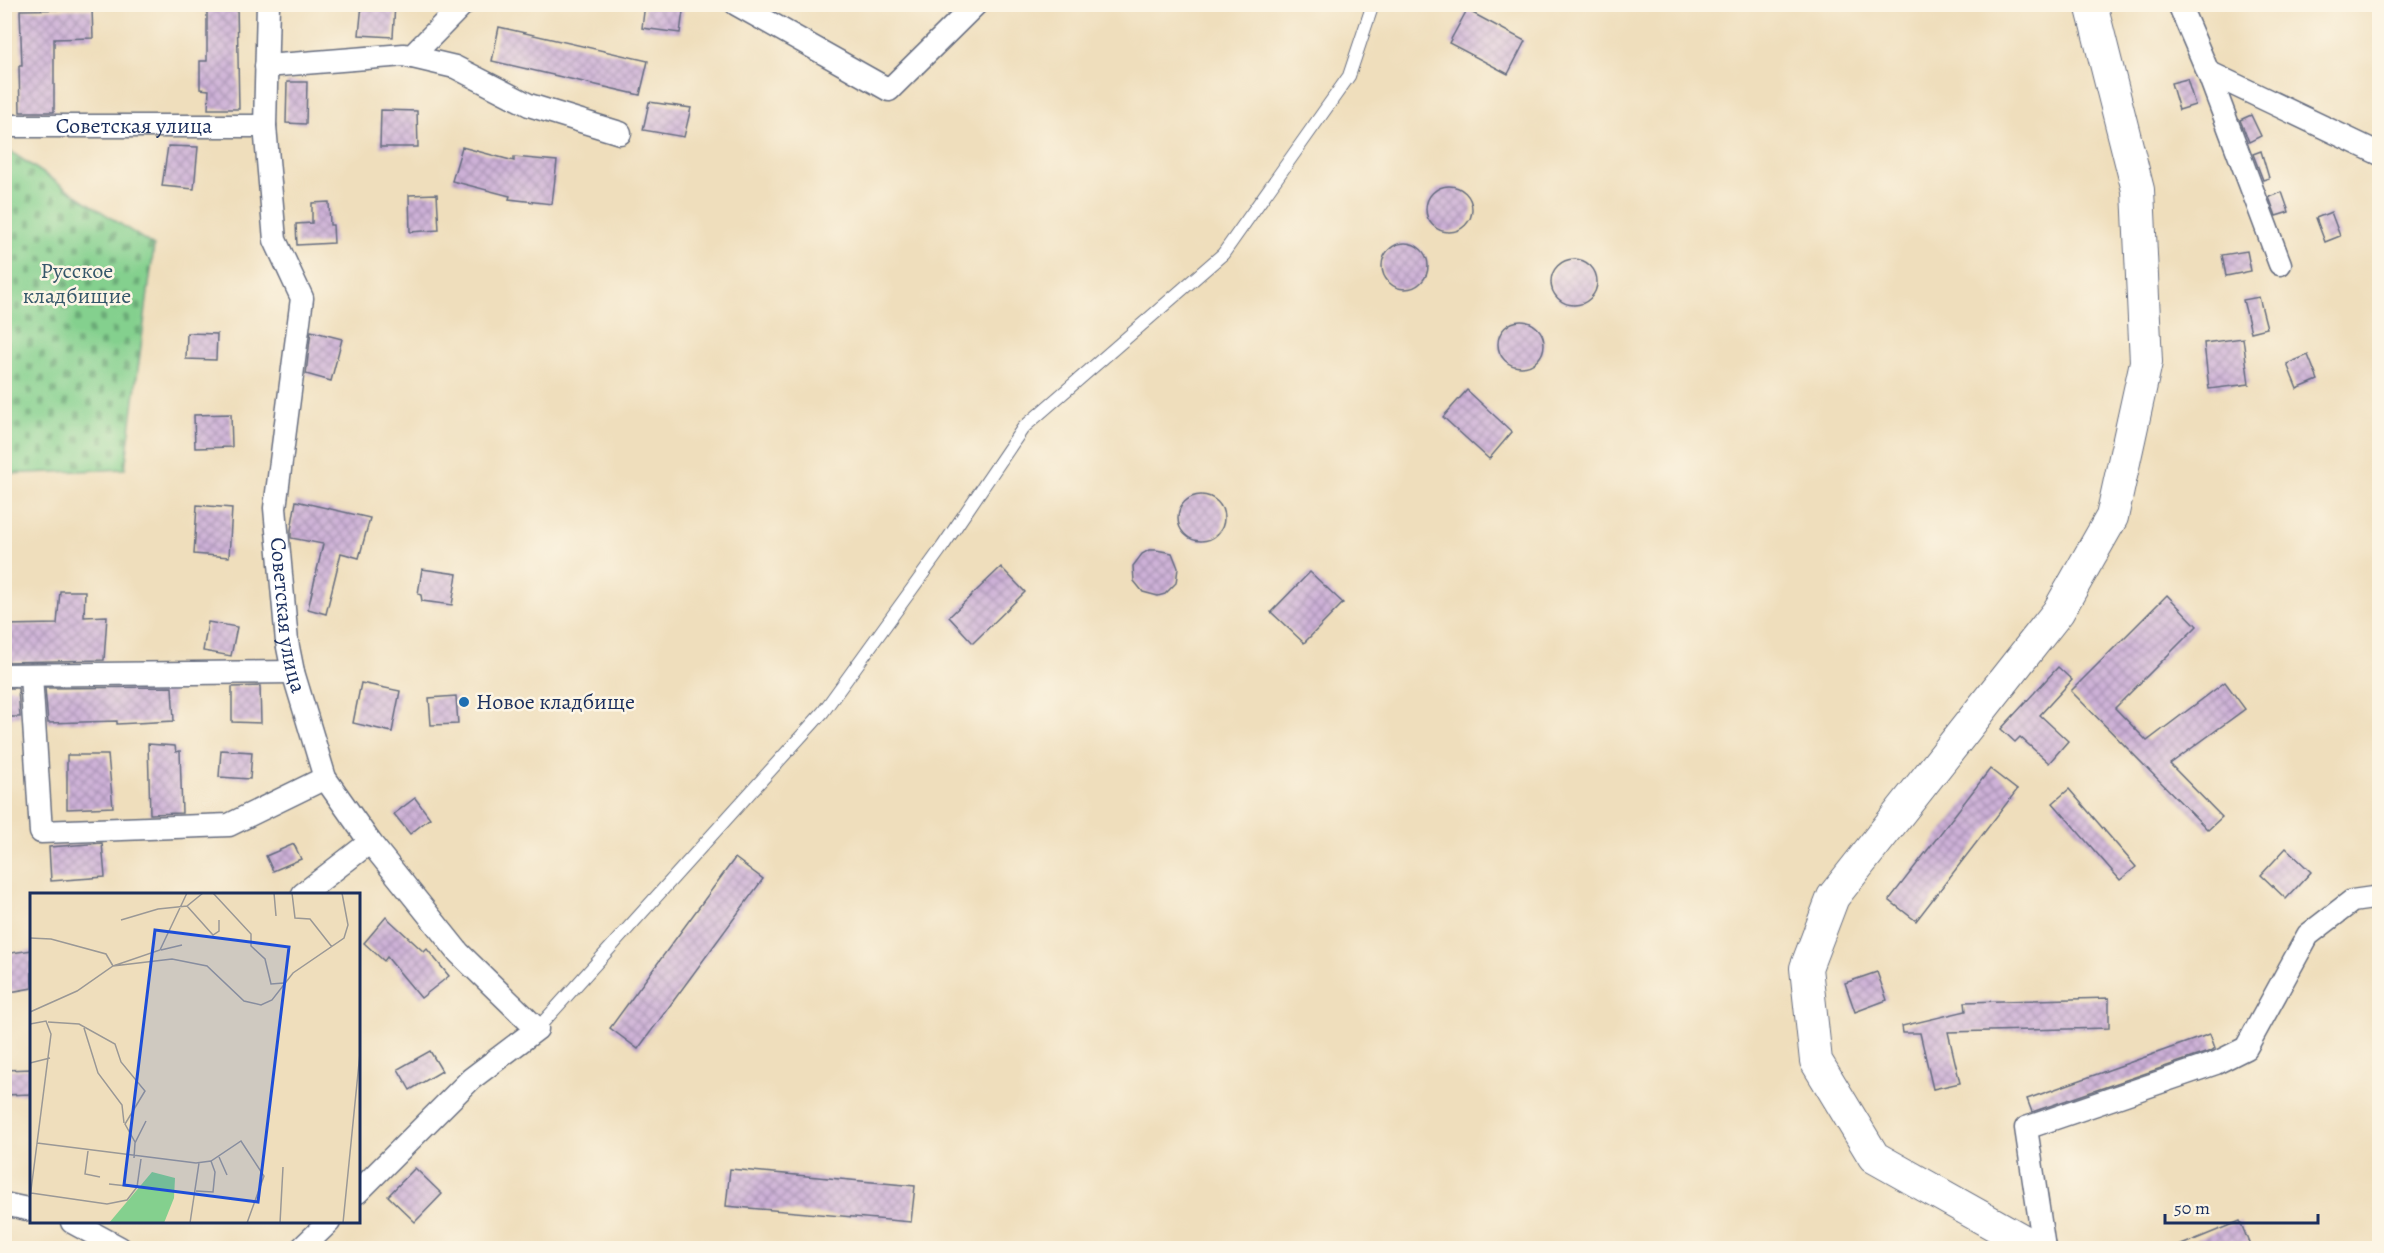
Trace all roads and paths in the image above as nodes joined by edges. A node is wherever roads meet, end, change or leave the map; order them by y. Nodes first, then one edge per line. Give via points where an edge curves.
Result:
1 (268, 4) edge
2 (463, 4) edge
3 (736, 4) edge
4 (976, 4) edge
5 (1373, 4) edge
6 (2091, 4) edge
7 (2180, 4) edge
8 (411, 57) junction
9 (266, 66) junction
10 (2208, 72) junction
11 (4, 126) edge
12 (265, 126) junction
13 (620, 133) dead end
14 (2379, 154) edge
15 (2280, 264) dead end
16 (292, 672) junction
17 (4, 675) edge
18 (31, 675) junction
19 (325, 778) junction
20 (370, 842) junction
21 (304, 893) edge
22 (2379, 897) edge
23 (537, 1029) junction
24 (360, 1190) edge
25 (4, 1204) edge
26 (30, 1210) edge
27 (76, 1223) edge
28 (327, 1223) edge
29 (120, 1248) edge
30 (302, 1248) edge
31 (2036, 1248) edge
32 (2044, 1248) edge

1 - 9 street, Советская улица
2 - 8 street
3 - 4 street via 889,90
5 - 23 lane via 1349,76 1223,254 1023,428 823,712
6 - 31 main road via 2138,190 2146,362 2112,517 2058,612 1833,897 1806,968 1816,1061 1874,1157
7 - 10 street
8 - 9 street
8 - 13 street via 454,67 529,105
9 - 12 street, Советская улица
10 - 14 street
10 - 15 street
11 - 12 street, Советская улица
12 - 16 street, Советская улица via 275,240 302,298 275,508
16 - 18 street
16 - 19 street, Советская улица
17 - 18 street
18 - 19 street via 41,832 229,825
19 - 20 street, Советская улица
20 - 21 street
20 - 23 street, Советская улица via 459,953
22 - 32 street via 2352,901 2308,935 2246,1048 2216,1063 2026,1128
23 - 24 street via 471,1079
25 - 26 street
27 - 29 street
28 - 30 street

